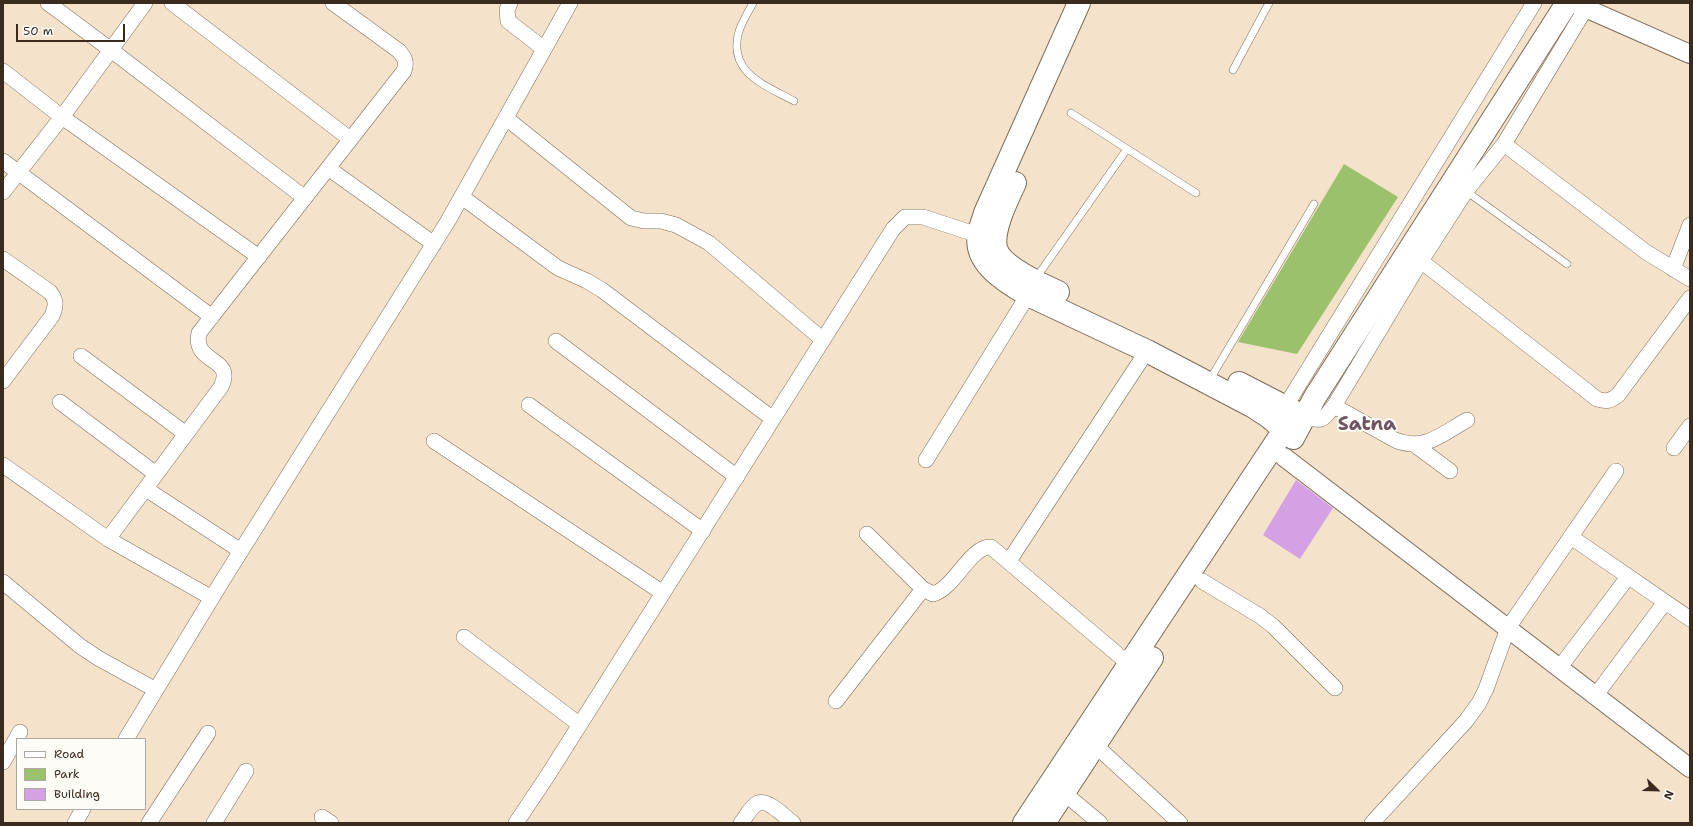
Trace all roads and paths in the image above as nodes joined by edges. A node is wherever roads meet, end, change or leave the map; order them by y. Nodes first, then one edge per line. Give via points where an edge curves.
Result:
1 (48, 3) edge
2 (145, 3) edge
3 (172, 3) edge
4 (333, 3) edge
5 (510, 3) edge
6 (570, 3) edge
7 (753, 3) edge
8 (1079, 3) edge
9 (1095, 3) edge
10 (1269, 3) edge
11 (1534, 3) edge
12 (1576, 5) edge
13 (544, 49) junction
14 (111, 50) junction
15 (1690, 54) edge
16 (1233, 70) dead end
17 (3, 71) edge
18 (794, 101) dead end
19 (1071, 113) dead end
20 (62, 117) junction
21 (506, 118) junction
22 (350, 139) junction
23 (1504, 144) junction
24 (1127, 149) junction
25 (3, 161) edge
26 (328, 168) junction
27 (18, 172) junction
28 (1466, 191) junction
29 (3, 192) edge
30 (1196, 193) dead end
31 (462, 197) junction
32 (305, 198) junction
33 (1314, 204) dead end
34 (1690, 225) edge
35 (978, 235) junction
36 (434, 244) junction
37 (259, 256) junction
38 (3, 259) edge
39 (1421, 261) junction
40 (1567, 264) dead end
41 (1673, 269) junction
42 (1690, 279) edge
43 (1031, 288) junction
44 (1690, 298) edge
45 (212, 317) junction
46 (823, 340) junction
47 (556, 341) dead end
48 (1147, 351) junction
49 (81, 356) dead end
50 (1211, 377) junction
51 (3, 381) edge
52 (1324, 397) junction
53 (60, 402) dead end
54 (529, 405) dead end
55 (1295, 412) junction
56 (773, 419) junction
57 (1467, 420) dead end
58 (1690, 426) edge
59 (186, 434) junction
60 (434, 441) dead end
61 (1287, 442) junction
62 (1415, 445) junction
63 (1674, 448) dead end
64 (926, 460) dead end
65 (3, 465) edge
66 (1616, 471) dead end
67 (1450, 472) dead end
68 (156, 474) junction
69 (737, 477) junction
70 (146, 488) junction
71 (703, 531) junction
72 (868, 534) dead end
73 (1571, 537) junction
74 (108, 540) junction
75 (241, 551) junction
76 (1009, 561) junction
77 (1628, 577) junction
78 (1202, 581) junction
79 (3, 582) edge
80 (923, 589) junction
81 (663, 593) junction
82 (212, 598) junction
83 (1665, 602) junction
84 (1690, 619) edge
85 (1508, 628) junction
86 (464, 637) dead end
87 (1130, 664) junction
88 (1560, 667) junction
89 (1335, 688) dead end
90 (156, 690) junction
91 (1596, 695) junction
92 (836, 701) dead end
93 (580, 725) junction
94 (20, 732) dead end
95 (208, 733) dead end
96 (17, 738) edge
97 (127, 738) edge
98 (16, 739) edge
99 (1095, 745) junction
100 (3, 762) edge
101 (1690, 768) edge
102 (246, 771) dead end
103 (1064, 792) junction
104 (82, 810) edge
105 (75, 823) edge
106 (149, 823) edge
107 (214, 823) edge
108 (516, 823) edge
109 (741, 823) edge
110 (793, 823) edge
111 (1024, 823) edge
112 (1044, 823) edge
113 (1100, 823) edge
114 (1180, 823) edge
115 (1372, 823) edge

1 - 14 street
2 - 14 street
3 - 22 street
4 - 22 street via 400,51 406,64 404,71
5 - 13 street via 507,10 508,21
6 - 13 street
7 - 18 lane via 739,30 736,50 740,65 754,78
8 - 35 main road via 985,213
9 - 43 main road via 1008,199 995,239 996,249
10 - 16 lane
11 - 55 street
12 - 15 street
12 - 23 street
12 - 52 main road
13 - 21 street
14 - 20 street
14 - 32 street
17 - 20 street
19 - 24 lane
20 - 27 street
20 - 37 street
21 - 31 street
21 - 46 street via 631,218 676,225 709,243
22 - 26 street
23 - 28 street
23 - 41 street via 1646,252
24 - 30 lane
24 - 43 lane
25 - 27 street
26 - 32 street
26 - 36 street
27 - 29 street
27 - 45 street
28 - 39 street
28 - 40 lane
31 - 36 street
31 - 56 street via 558,268 602,290
32 - 37 street
33 - 50 lane
34 - 41 street
35 - 43 main road via 980,250 987,264 1011,285
35 - 46 street via 923,217 905,217 893,229
36 - 75 street
37 - 45 street
38 - 51 street via 50,292 55,299 56,307
39 - 44 street via 1604,402 1618,395
39 - 52 street
41 - 42 street
43 - 48 main road
43 - 50 main road via 1154,340
43 - 64 street
45 - 59 street via 199,333 199,347 222,367 225,380
46 - 56 street
47 - 69 street
48 - 50 main road
48 - 76 street
49 - 59 street
50 - 55 main road
50 - 61 main road via 1269,417
52 - 55 main road
52 - 62 street via 1394,440
53 - 68 street
54 - 71 street
55 - 61 main road
56 - 69 street
57 - 62 street via 1424,444
58 - 63 street
59 - 68 street
60 - 81 street
61 - 78 main road
61 - 85 street
61 - 87 main road
62 - 67 street
65 - 74 street
66 - 73 street
68 - 70 street
69 - 71 street
70 - 74 street
70 - 75 street
71 - 81 street
72 - 80 street
73 - 77 street
73 - 85 street
74 - 82 street
75 - 82 street
76 - 80 street via 991,547 986,547 978,551 941,592 933,594
76 - 87 street
77 - 83 street
77 - 88 street
78 - 89 street via 1272,626
78 - 99 main road
79 - 90 street via 80,646
80 - 92 street
81 - 93 street
82 - 90 street
83 - 84 street
83 - 91 street
85 - 88 street
85 - 115 street via 1479,703
86 - 93 street
87 - 111 main road
88 - 91 street
90 - 97 street
91 - 101 street
93 - 108 street
94 - 96 street
95 - 106 street
98 - 100 street
99 - 103 main road
99 - 114 street
102 - 107 street
103 - 112 main road
103 - 113 street
104 - 105 street
109 - 110 street via 757,803 763,802

